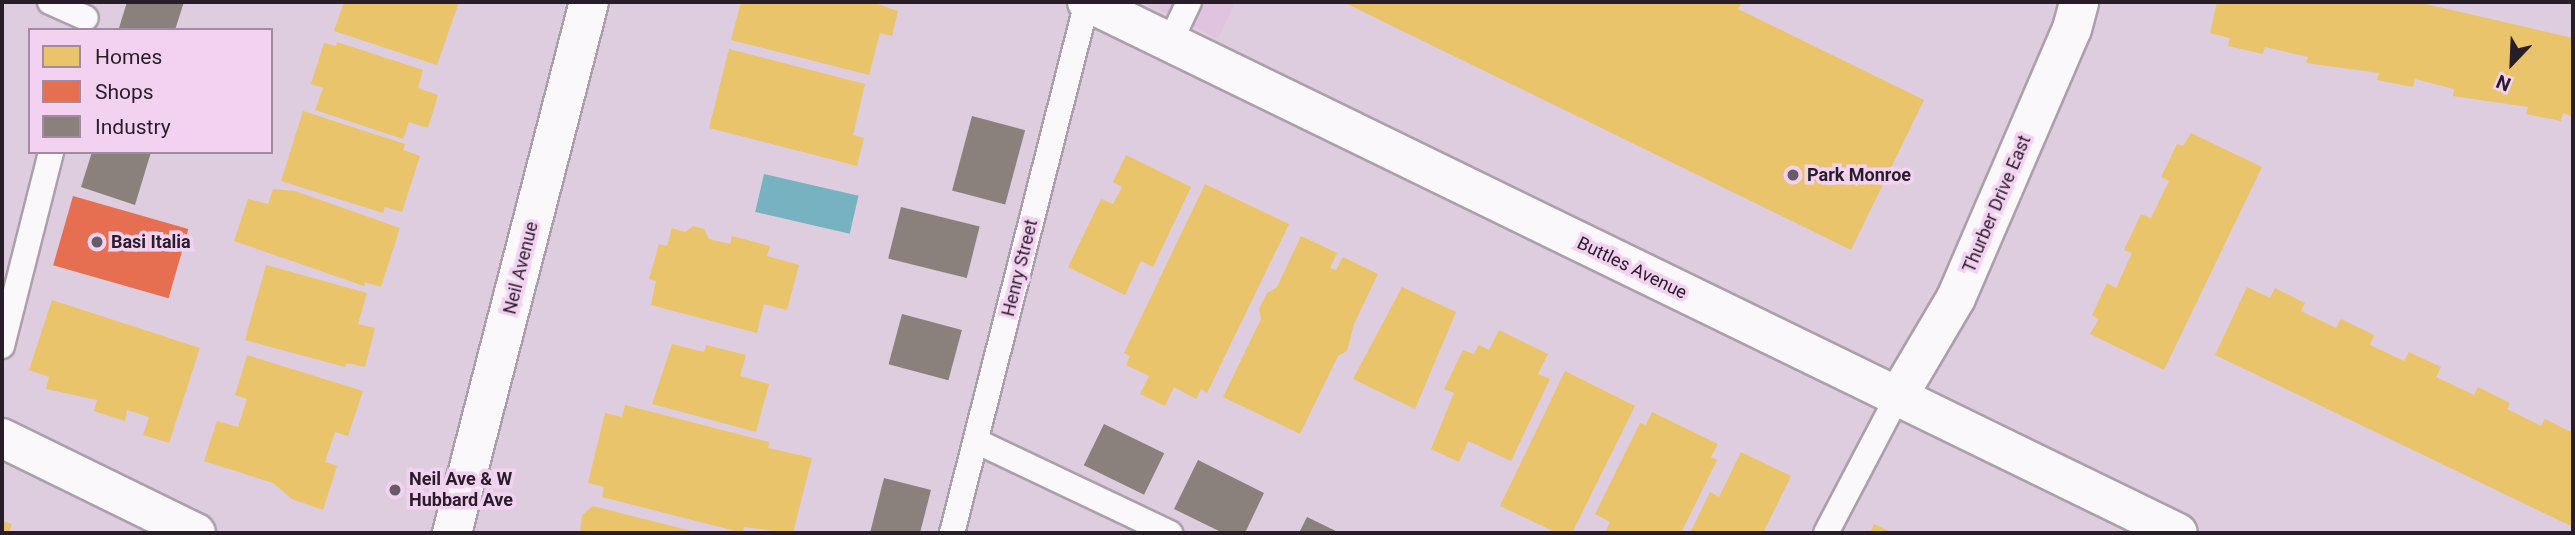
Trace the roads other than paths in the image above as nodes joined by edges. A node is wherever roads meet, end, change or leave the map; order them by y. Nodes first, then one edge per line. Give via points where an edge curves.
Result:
1 (50, 2) edge
2 (589, 2) edge
3 (1087, 2) edge
4 (1189, 2) edge
5 (2079, 2) edge
6 (86, 17) edge
7 (1170, 42) junction
8 (50, 154) edge
9 (2, 345) edge
10 (1897, 397) junction
11 (2, 438) edge
12 (976, 440) junction
13 (196, 533) edge
14 (452, 533) edge
15 (952, 533) edge
16 (1170, 533) edge
17 (1826, 533) edge
18 (2178, 533) edge

1 - 6 lane
2 - 14 street, Neil Avenue
3 - 7 street, Buttles Avenue
3 - 12 lane, Henry Street
4 - 7 lane
5 - 10 street, Thurber Drive East via 2073,29 1956,298
7 - 10 street, Buttles Avenue
8 - 9 lane
10 - 17 lane
10 - 18 street, Buttles Avenue
11 - 13 street
12 - 15 lane, Henry Street
12 - 16 lane

